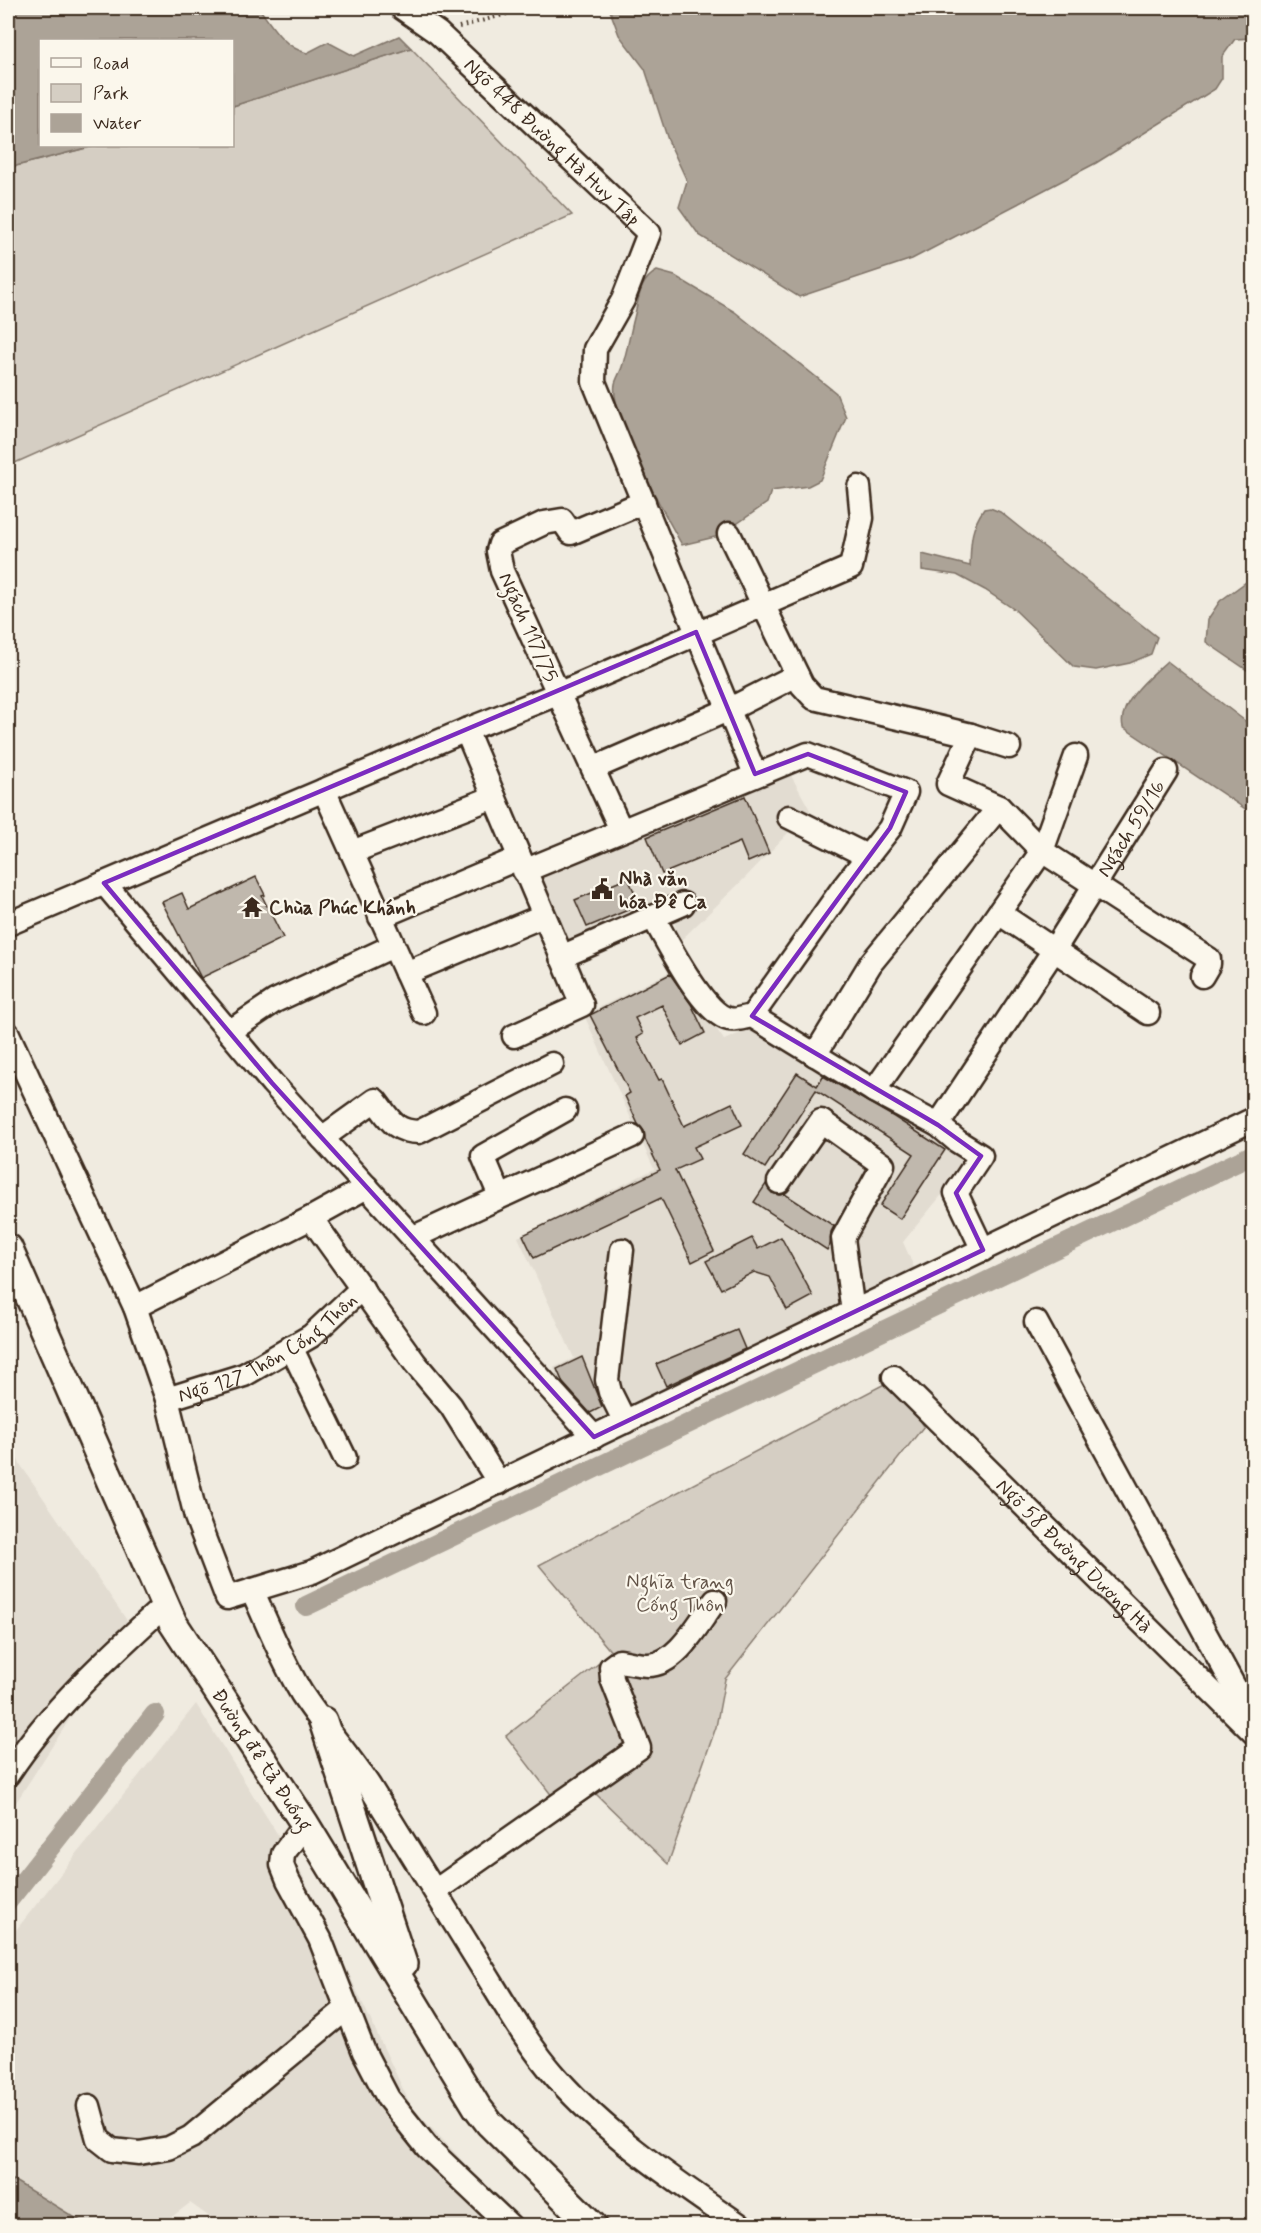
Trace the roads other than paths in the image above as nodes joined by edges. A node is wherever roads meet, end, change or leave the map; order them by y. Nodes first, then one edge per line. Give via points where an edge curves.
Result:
1 (402, 8) edge
2 (859, 487) dead end
3 (644, 502) junction
4 (729, 534) dead end
5 (764, 604) junction
6 (696, 632) junction
7 (797, 675) junction
8 (560, 693) junction
9 (730, 709) junction
10 (466, 730) junction
11 (971, 735) junction
12 (1009, 747) dead end
13 (1076, 756) dead end
14 (594, 768) junction
15 (1166, 771) dead end
16 (755, 774) junction
17 (324, 790) junction
18 (494, 797) junction
19 (999, 807) junction
20 (789, 817) dead end
21 (621, 830) junction
22 (1042, 851) junction
23 (352, 852) junction
24 (867, 856) junction
25 (522, 864) junction
26 (104, 884) junction
27 (1096, 885) junction
28 (683, 904) dead end
29 (999, 913) junction
30 (543, 916) junction
31 (380, 917) junction
32 (653, 917) junction
33 (8, 924) edge
34 (393, 946) junction
35 (1054, 950) junction
36 (561, 957) junction
37 (406, 973) junction
38 (1202, 976) dead end
39 (424, 1013) dead end
40 (1148, 1013) dead end
41 (752, 1016) junction
42 (229, 1032) junction
43 (8, 1034) edge
44 (514, 1036) dead end
45 (815, 1055) junction
46 (552, 1064) dead end
47 (874, 1091) junction
48 (565, 1110) dead end
49 (1254, 1119) edge
50 (938, 1125) junction
51 (632, 1136) dead end
52 (322, 1138) junction
53 (779, 1182) dead end
54 (368, 1187) junction
55 (500, 1196) junction
56 (311, 1218) junction
57 (414, 1237) junction
58 (8, 1248) edge
59 (622, 1250) dead end
60 (983, 1250) junction
61 (362, 1288) junction
62 (135, 1307) junction
63 (853, 1312) junction
64 (1036, 1322) dead end
65 (291, 1347) junction
66 (894, 1377) dead end
67 (167, 1399) junction
68 (625, 1422) junction
69 (594, 1437) junction
70 (345, 1458) dead end
71 (499, 1483) junction
72 (252, 1590) junction
73 (715, 1601) dead end
74 (165, 1605) junction
75 (323, 1720) junction
76 (1254, 1723) edge
77 (1254, 1733) edge
78 (8, 1774) edge
79 (305, 1824) junction
80 (435, 1891) junction
81 (346, 2009) junction
82 (419, 2011) junction
83 (89, 2106) dead end
84 (510, 2226) edge
85 (593, 2226) edge
86 (741, 2226) edge

1 - 3 street, Ngõ 448 Đường Hà Huy Tập via 438,33 649,233 623,300 595,349 594,371 594,382
2 - 5 street via 862,518 851,567
3 - 6 street, Ngõ 448 Đường Hà Huy Tập
3 - 8 street, Ngách 117/75 via 571,533 562,520 544,523 500,544 502,571
4 - 5 street
5 - 6 street
5 - 7 street
6 - 8 street
6 - 9 street, Ngõ 448 Đường Hà Huy Tập
7 - 9 street
7 - 11 street via 814,699
8 - 10 street
8 - 14 street
9 - 14 street
9 - 16 street, Ngõ 448 Đường Hà Huy Tập
10 - 17 street
10 - 18 street
11 - 12 street
11 - 19 street via 948,784
13 - 22 street
14 - 21 street
15 - 27 street, Ngách 59/16
16 - 21 street
16 - 24 street via 808,754 906,792 890,828
17 - 23 street
17 - 26 street
18 - 23 street
18 - 25 street
19 - 22 street
19 - 45 street via 871,963
20 - 24 street
21 - 25 street
22 - 27 street
22 - 29 street
23 - 31 street
24 - 41 street
25 - 30 street
25 - 31 street
26 - 33 street
26 - 42 street
27 - 35 street, Ngách 59/16
27 - 38 street via 1209,959
28 - 32 street
29 - 35 street
29 - 47 street
30 - 36 street
30 - 37 street
31 - 34 street
32 - 36 street
32 - 41 street via 710,1009 729,1019
34 - 37 street
34 - 42 street via 275,1001
35 - 40 street
35 - 50 street, Ngách 59/16
36 - 44 street via 582,1005
37 - 39 street
41 - 45 street
42 - 52 street
43 - 62 street
45 - 47 street
46 - 52 street via 419,1132 396,1127 375,1100
47 - 50 street
48 - 55 street via 483,1156
49 - 60 street
50 - 60 street via 981,1156 956,1193
51 - 55 street
52 - 54 street
53 - 63 street via 821,1121 884,1165 843,1238
54 - 56 street
54 - 57 street
55 - 57 street
56 - 61 street
56 - 62 street
57 - 69 street
58 - 74 main road, Đường đê tả Đuống
59 - 68 street via 607,1380
60 - 63 street
61 - 65 street, Ngõ 127 Thôn Cống Thôn via 311,1336
61 - 71 street via 451,1406
62 - 67 street
63 - 68 street
64 - 76 street
65 - 67 street, Ngõ 127 Thôn Cống Thôn via 244,1375
65 - 70 street
66 - 77 street, Ngõ 58 Đường Dương Hà
67 - 72 street via 196,1517 227,1598
68 - 69 street
69 - 71 street
71 - 72 street via 312,1572
72 - 75 street via 281,1656
73 - 80 street via 677,1652 663,1662 648,1665 619,1661 611,1667 639,1748
74 - 78 street via 63,1703
74 - 79 main road, Đường đê tả Đuống
75 - 80 street
75 - 82 main road
79 - 81 street via 283,1854 282,1865 320,1939
79 - 82 main road, Đường đê tả Đuống
80 - 86 street via 516,2021 563,2084 625,2142
81 - 83 street via 192,2137 169,2148 139,2153 112,2151 98,2139
81 - 84 street via 388,2098 427,2147
82 - 85 main road, Đường đê tả Đuống via 490,2124

